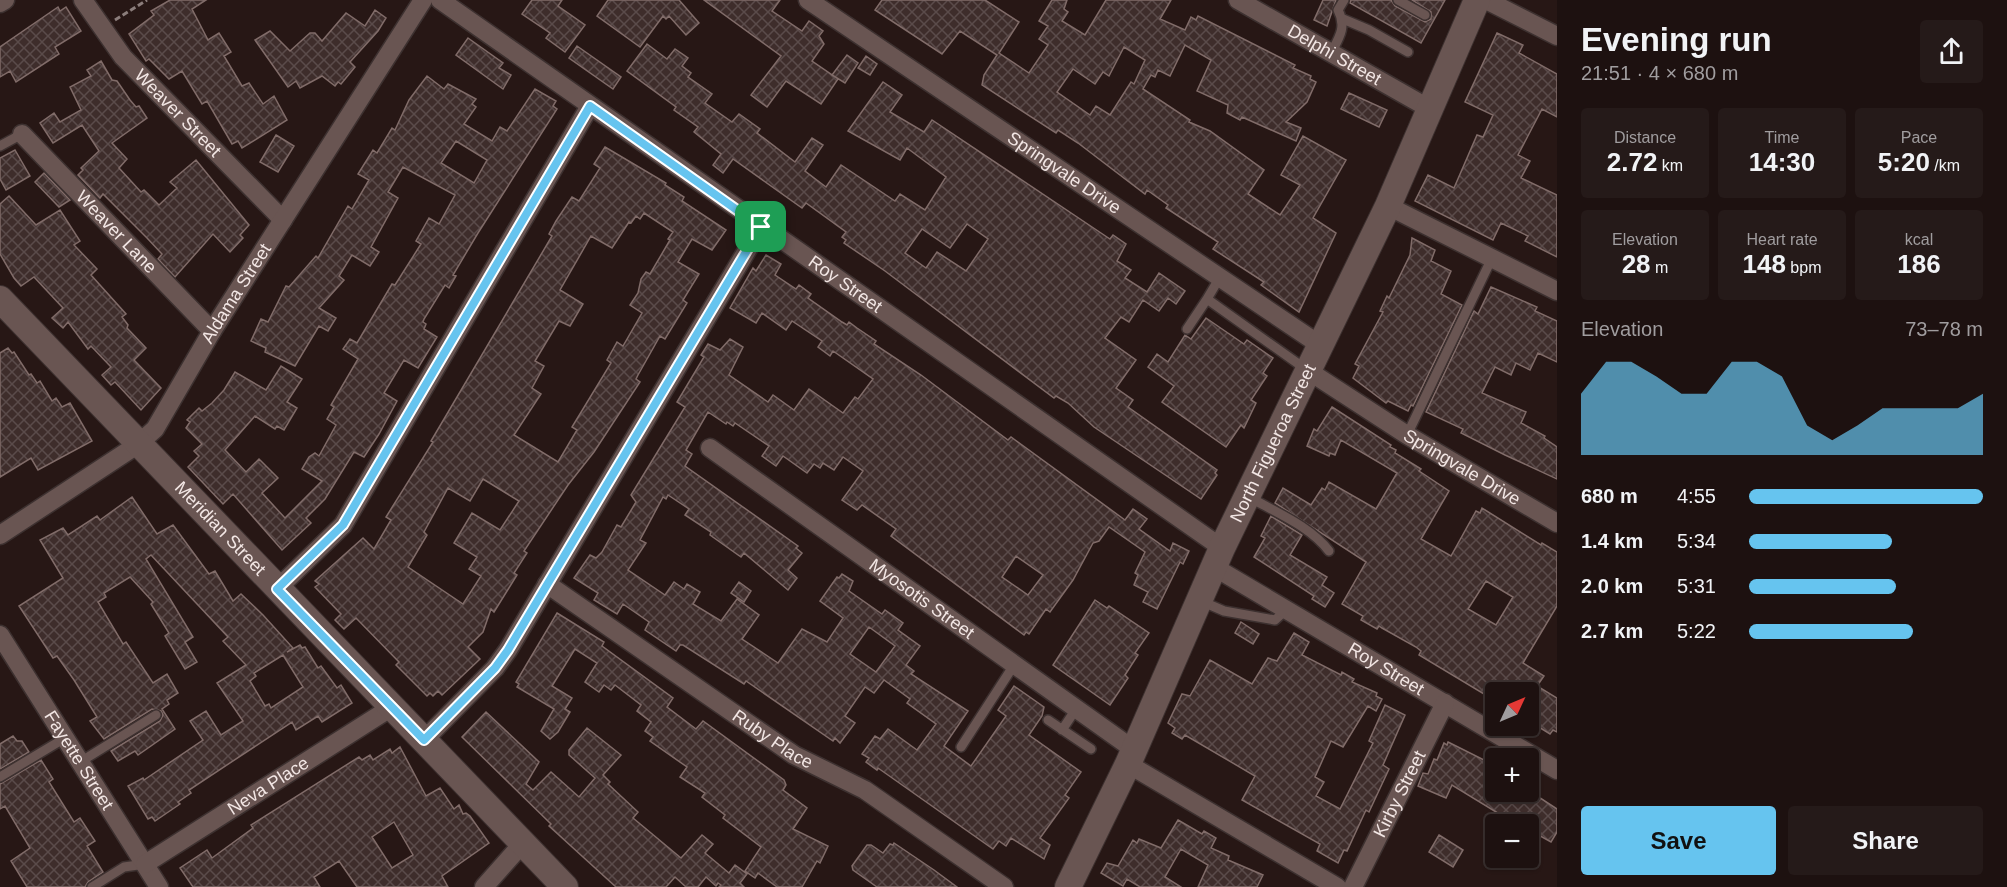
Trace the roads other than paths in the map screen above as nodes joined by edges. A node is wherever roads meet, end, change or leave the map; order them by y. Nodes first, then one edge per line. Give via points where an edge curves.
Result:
1 (5, 0) edge
2 (83, 0) edge
3 (423, 0) edge
4 (440, 0) edge
5 (808, 0) edge
6 (1238, 0) edge
7 (1344, 0) edge
8 (1398, 0) edge
9 (1477, 0) edge
10 (1486, 0) edge
11 (0, 3) edge
12 (1425, 15) dead end
13 (1343, 19) junction
14 (1557, 36) edge
15 (1408, 52) dead end
16 (1331, 53) junction
17 (590, 106) junction
18 (1430, 109) junction
19 (22, 134) joint
20 (0, 146) edge
21 (1388, 206) junction
22 (283, 220) junction
23 (761, 227) junction
24 (1492, 258) junction
25 (1220, 278) junction
26 (1557, 291) edge
27 (0, 299) edge
28 (1207, 300) junction
29 (1187, 329) dead end
30 (212, 331) junction
31 (1320, 345) junction
32 (1307, 370) junction
33 (1407, 435) junction
34 (137, 445) junction
35 (710, 448) dead end
36 (1247, 496) junction
37 (1557, 523) edge
38 (1, 531) edge
39 (1329, 551) dead end
40 (1218, 557) junction
41 (547, 584) junction
42 (277, 589) junction
43 (1199, 600) junction
44 (1287, 609) junction
45 (0, 635) edge
46 (1014, 665) junction
47 (1445, 703) junction
48 (392, 707) junction
49 (1076, 709) junction
50 (156, 715) dead end
51 (1048, 720) dead end
52 (1062, 730) junction
53 (65, 738) junction
54 (424, 740) junction
55 (961, 747) dead end
56 (1091, 749) dead end
57 (1130, 757) junction
58 (80, 762) junction
59 (1557, 770) edge
60 (0, 777) edge
61 (523, 843) junction
62 (145, 864) junction
63 (1073, 885) edge
64 (92, 887) edge
65 (159, 887) edge
66 (484, 887) edge
67 (565, 887) edge
68 (1004, 887) edge
69 (1337, 887) edge
70 (1353, 887) edge

1 - 11 street
2 - 22 street, Weaver Street via 123,57
3 - 22 street, Aldama Street
4 - 17 street, Roy Street
5 - 25 street, Springvale Drive
6 - 16 street, Delphi Street
7 - 13 lane via 1338,10
8 - 12 lane
9 - 18 main road, North Figueroa Street
10 - 14 street
13 - 15 lane
13 - 16 lane via 1342,31
16 - 18 street, Delphi Street
17 - 23 street, Roy Street
17 - 42 street via 343,525
18 - 21 main road, North Figueroa Street
19 - 20 lane
19 - 30 street, Weaver Lane
21 - 24 street
21 - 31 main road, North Figueroa Street
22 - 30 street, Aldama Street
23 - 40 street, Roy Street
23 - 41 street
24 - 26 street
24 - 33 lane
25 - 28 lane
25 - 31 street, Springvale Drive
27 - 34 main road, Meridian Street
28 - 29 lane
28 - 32 lane
30 - 34 street, Aldama Street via 155,429
31 - 32 main road, North Figueroa Street
32 - 33 street, Springvale Drive
32 - 36 main road, North Figueroa Street
33 - 37 street, Springvale Drive
34 - 38 street, Aldama Street
34 - 42 main road, Meridian Street
35 - 46 street, Myosotis Street
36 - 39 lane via 1322,541
36 - 40 main road, North Figueroa Street
40 - 43 main road, North Figueroa Street
40 - 44 street, Roy Street
41 - 54 street via 495,668
41 - 68 street, Ruby Place via 794,755 865,790
42 - 48 main road, Meridian Street
43 - 44 lane via 1224,611 1275,620
43 - 57 main road, North Figueroa Street
44 - 47 street, Roy Street
45 - 53 street, Fayette Street
46 - 49 street, Myosotis Street
46 - 55 lane
47 - 59 street, Roy Street
47 - 70 street, Kirby Street
48 - 54 main road, Meridian Street
48 - 62 street, Neva Place
49 - 52 lane
49 - 57 street, Myosotis Street
50 - 58 lane
51 - 52 lane
52 - 56 lane
53 - 58 street, Fayette Street
53 - 60 lane
54 - 61 main road, Meridian Street
57 - 63 main road, North Figueroa Street
57 - 69 street, Myosotis Street
58 - 62 street, Fayette Street
61 - 66 street
61 - 67 main road, Meridian Street
62 - 64 lane via 124,867
62 - 65 street, Fayette Street

